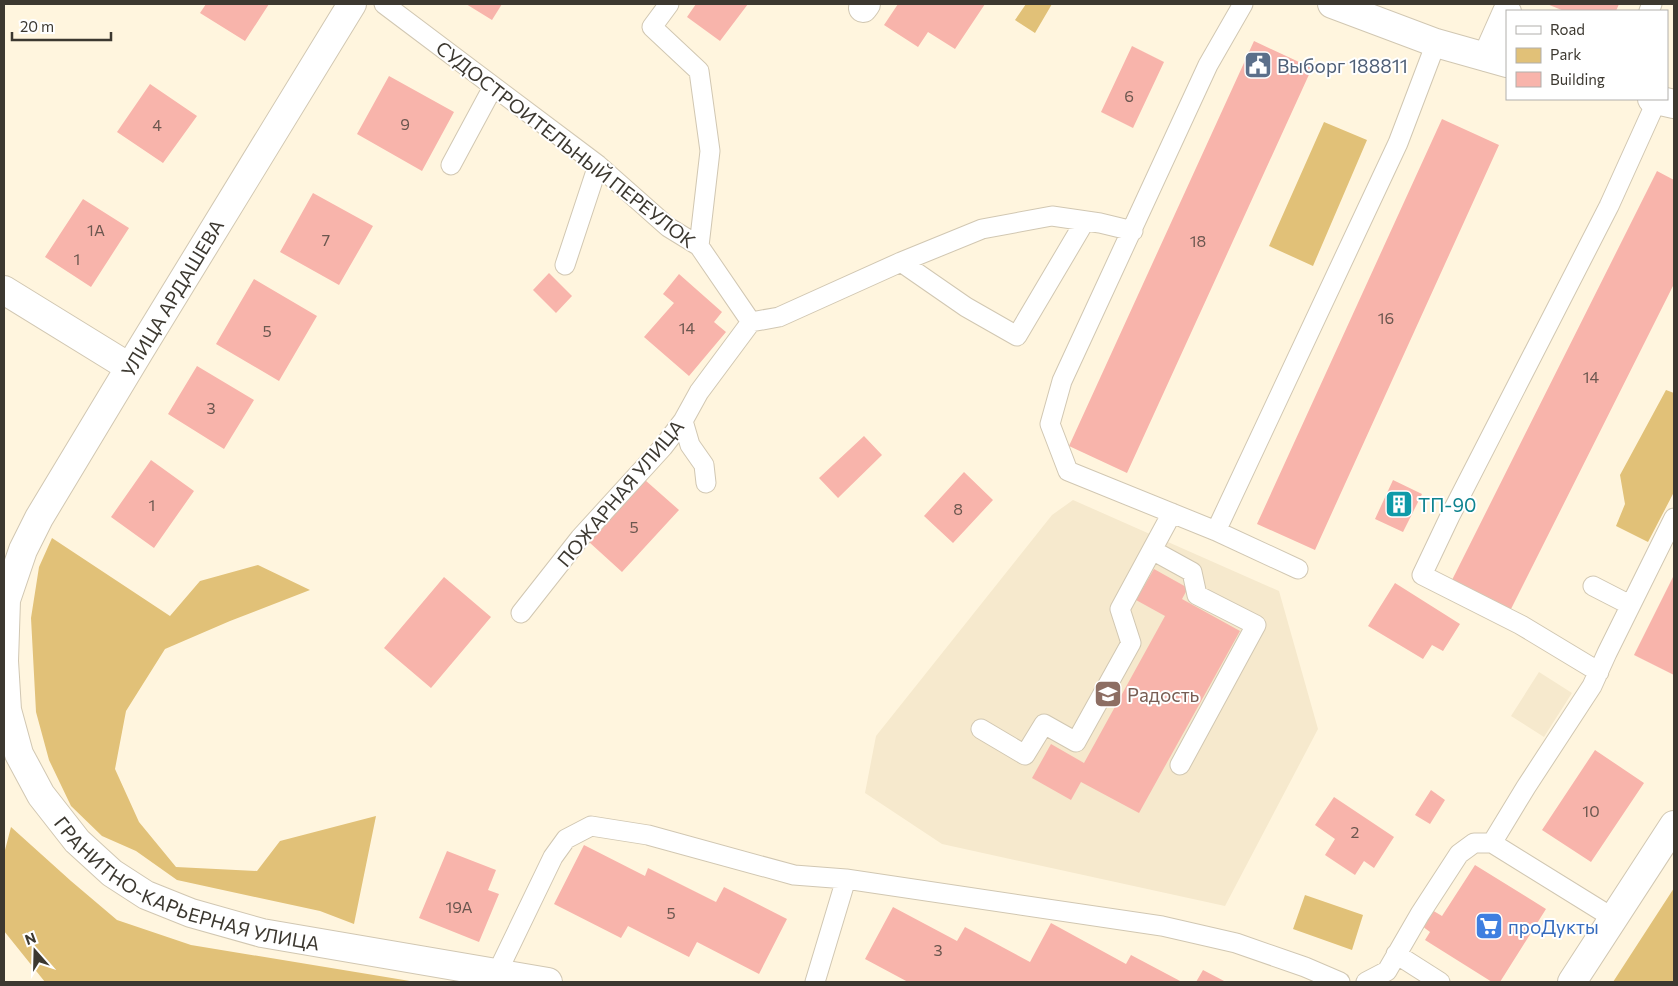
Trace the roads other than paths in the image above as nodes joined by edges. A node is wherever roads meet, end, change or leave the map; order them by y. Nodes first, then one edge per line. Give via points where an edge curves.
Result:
1 (352, 4) edge
2 (384, 4) edge
3 (669, 4) edge
4 (1243, 4) edge
5 (1332, 4) edge
6 (1506, 17) edge
7 (1436, 42) junction
8 (1497, 60) edge
9 (493, 87) junction
10 (1661, 101) edge
11 (452, 165) dead end
12 (598, 165) junction
13 (1085, 221) junction
14 (1132, 231) junction
15 (699, 246) junction
16 (901, 262) junction
17 (565, 266) dead end
18 (4, 290) edge
19 (751, 322) junction
20 (130, 367) junction
21 (683, 421) junction
22 (706, 483) dead end
23 (1172, 513) junction
24 (1674, 518) edge
25 (1216, 532) junction
26 (1152, 550) junction
27 (1298, 569) dead end
28 (1593, 586) dead end
29 (6, 600) joint
30 (1630, 605) junction
31 (521, 613) dead end
32 (1599, 672) junction
33 (981, 729) dead end
34 (1180, 765) dead end
35 (1674, 825) edge
36 (1492, 843) junction
37 (846, 879) junction
38 (1614, 918) junction
39 (1396, 954) junction
40 (497, 972) junction
41 (548, 982) edge
42 (815, 982) edge
43 (1340, 982) edge
44 (1366, 982) edge
45 (1440, 982) edge
46 (1572, 982) edge

1 - 20 street, УЛИЦА АРДАШЕВА
2 - 9 lane, СУДОСТРОИТЕЛЬНЫЙ ПЕРЕУЛОК
3 - 15 lane via 652,26 699,71 710,151
4 - 14 lane via 1212,57
5 - 7 street
6 - 8 street
7 - 8 street
7 - 25 lane via 1398,143
9 - 11 lane
9 - 12 lane, СУДОСТРОИТЕЛЬНЫЙ ПЕРЕУЛОК
10 - 32 lane via 1422,575 1521,626
12 - 15 lane, СУДОСТРОИТЕЛЬНЫЙ ПЕРЕУЛОК via 668,227
12 - 17 lane
13 - 14 lane
13 - 16 lane via 1052,216 982,229
13 - 16 lane via 1017,336 966,307
14 - 23 lane via 1062,381 1050,424 1068,470
15 - 19 lane, СУДОСТРОИТЕЛЬНЫЙ ПЕРЕУЛОК
16 - 19 lane via 779,317
18 - 20 street
19 - 21 lane, ПОЖАРНАЯ УЛИЦА via 699,392
20 - 29 street, УЛИЦА АРДАШЕВА via 39,518 23,550
21 - 22 lane via 690,445 704,465
21 - 31 lane, ПОЖАРНАЯ УЛИЦА via 663,448 580,538
23 - 25 lane
23 - 26 lane
24 - 30 lane
25 - 27 lane
26 - 33 lane via 1120,609 1131,643 1076,742 1044,724 1025,755
26 - 34 lane via 1192,572 1197,596 1256,625
28 - 30 lane
29 - 40 street, ГРАНИТНО-КАРЬЕРНАЯ УЛИЦА via 4,660 8,710 19,754 47,803 77,841 112,873 146,895 191,913 262,933
30 - 32 lane
32 - 36 lane
35 - 38 street
36 - 38 lane
36 - 39 lane via 1474,843 1459,854
37 - 40 lane via 794,875 648,835 591,826 566,839 553,857
37 - 42 lane
37 - 43 lane via 1162,926 1236,943
38 - 46 street
39 - 44 lane via 1387,971
39 - 45 lane
40 - 41 street, ГРАНИТНО-КАРЬЕРНАЯ УЛИЦА

